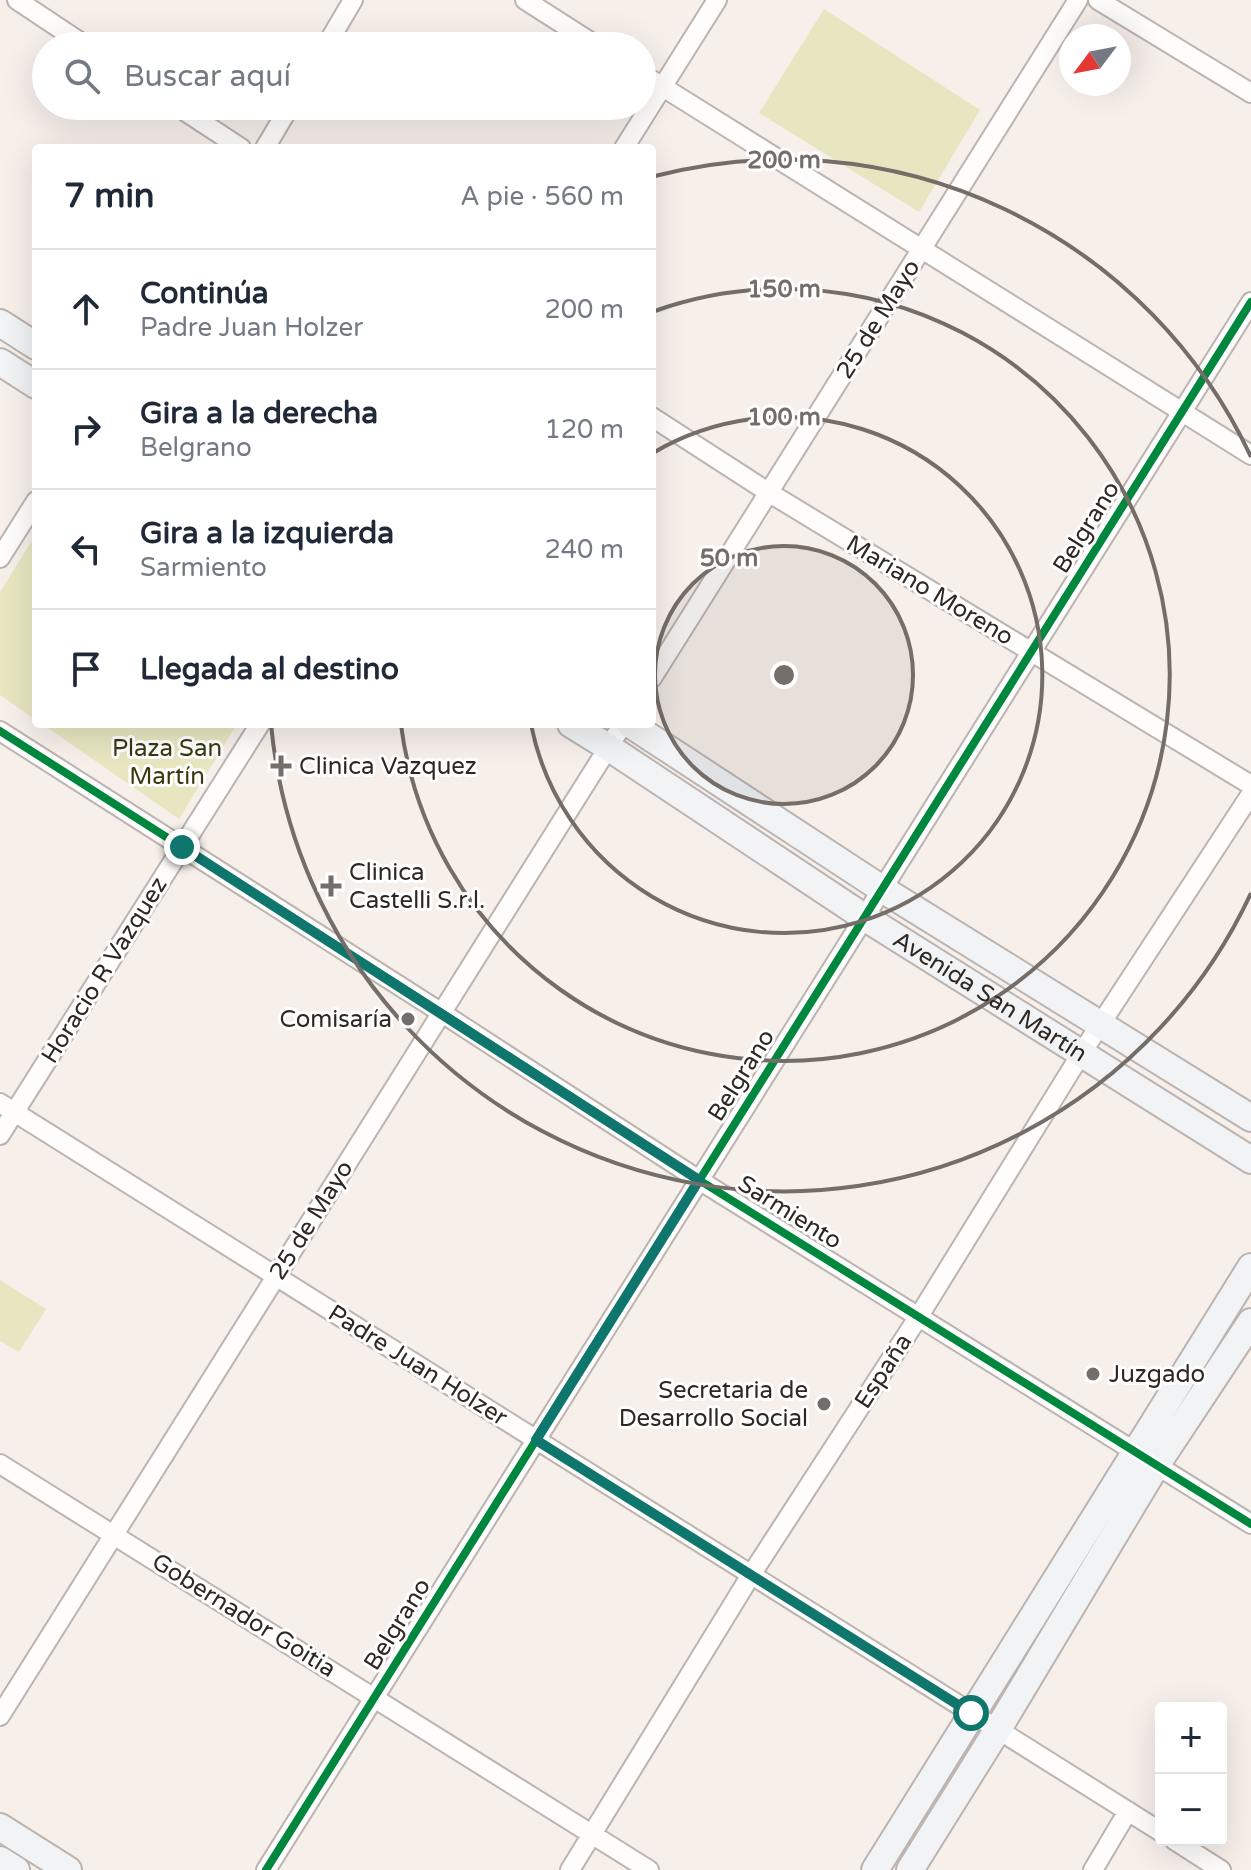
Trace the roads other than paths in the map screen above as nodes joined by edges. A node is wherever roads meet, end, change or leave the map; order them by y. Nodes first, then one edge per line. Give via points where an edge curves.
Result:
1 (17, 0) edge
2 (353, 0) edge
3 (525, 0) edge
4 (717, 0) edge
5 (1078, 0) edge
6 (1098, 0) edge
7 (65, 32) edge
8 (334, 32) edge
9 (575, 32) edge
10 (656, 83) edge
11 (662, 87) junction
12 (1251, 93) edge
13 (656, 97) edge
14 (198, 120) edge
15 (282, 120) edge
16 (641, 120) edge
17 (235, 144) edge
18 (267, 144) edge
19 (626, 144) edge
20 (922, 248) junction
21 (1251, 302) edge
22 (0, 323) edge
23 (32, 343) edge
24 (0, 362) edge
25 (32, 382) edge
26 (1183, 411) junction
27 (656, 420) edge
28 (1251, 455) edge
29 (768, 492) junction
30 (32, 507) edge
31 (0, 558) edge
32 (1032, 651) junction
33 (656, 672) edge
34 (257, 728) edge
35 (577, 728) edge
36 (620, 728) edge
37 (636, 728) edge
38 (0, 731) edge
39 (608, 747) junction
40 (1251, 785) edge
41 (1251, 794) edge
42 (182, 847) junction
43 (882, 889) junction
44 (864, 917) junction
45 (442, 1013) junction
46 (1101, 1024) junction
47 (1081, 1054) junction
48 (7, 1108) edge
49 (1251, 1118) edge
50 (0, 1135) edge
51 (1251, 1160) edge
52 (699, 1180) junction
53 (1251, 1267) edge
54 (276, 1276) junction
55 (919, 1316) junction
56 (1251, 1322) edge
57 (536, 1440) junction
58 (1146, 1458) junction
59 (0, 1464) edge
60 (1251, 1524) edge
61 (114, 1535) junction
62 (751, 1575) junction
63 (375, 1697) junction
64 (971, 1713) junction
65 (0, 1716) edge
66 (998, 1729) junction
67 (1128, 1811) junction
68 (0, 1827) edge
69 (1155, 1828) edge
70 (592, 1834) junction
71 (1183, 1846) edge
72 (0, 1860) edge
73 (16, 1870) edge
74 (68, 1870) edge
75 (266, 1870) edge
76 (570, 1870) edge
77 (649, 1870) edge
78 (875, 1870) edge
79 (910, 1870) edge
80 (1093, 1870) edge
81 (1221, 1870) edge

1 - 7 street
2 - 8 street
3 - 9 street
4 - 11 street
5 - 20 street, 25 de Mayo
6 - 12 street
10 - 11 street
11 - 13 street
11 - 20 street
14 - 17 street
15 - 18 street
16 - 19 street
20 - 26 street
20 - 29 street, 25 de Mayo
21 - 26 street, Belgrano
22 - 23 main road
24 - 25 main road
26 - 28 street
26 - 32 street, Belgrano
27 - 29 street, Mariano Moreno
29 - 32 street, Mariano Moreno
29 - 33 street, 25 de Mayo
30 - 31 street
32 - 40 street, Mariano Moreno
32 - 43 street, Belgrano
34 - 42 street, Horacio R Vazquez
35 - 39 main road, Avenida San Martín
36 - 39 street, 25 de Mayo
37 - 43 main road, Avenida San Martín
38 - 42 street, Sarmiento
39 - 44 main road, Avenida San Martín
39 - 45 street, 25 de Mayo
41 - 46 street, España
42 - 45 street, Sarmiento
42 - 48 street, Horacio R Vazquez
43 - 44 street, Belgrano
43 - 46 main road, Avenida San Martín
44 - 47 main road, Avenida San Martín
44 - 52 street, Belgrano
45 - 52 street, Sarmiento
45 - 54 street, 25 de Mayo
46 - 47 street, España
46 - 49 main road, Avenida San Martín
47 - 51 main road, Avenida San Martín
47 - 55 street, España
48 - 50 street, Horacio R Vazquez
48 - 54 street, Padre Juan Holzer
52 - 55 street, Sarmiento
52 - 57 street, Belgrano
53 - 58 main road
54 - 57 street, Padre Juan Holzer
54 - 61 street, 25 de Mayo
55 - 58 street, Sarmiento
55 - 62 street, España
56 - 58 main road
57 - 62 street, Padre Juan Holzer
57 - 63 street, Belgrano
58 - 60 street, Sarmiento
58 - 64 main road
58 - 66 main road
59 - 61 street, Gobernador Goitia
61 - 63 street, Gobernador Goitia
61 - 65 street, 25 de Mayo
62 - 64 street, Padre Juan Holzer
62 - 70 street, España
63 - 70 street, Gobernador Goitia
63 - 75 street, Belgrano
64 - 66 street, Padre Juan Holzer
64 - 78 main road
66 - 67 street, Padre Juan Holzer
66 - 79 main road
67 - 69 street, Padre Juan Holzer
67 - 80 street
68 - 74 main road
70 - 76 street, España
70 - 77 street, Gobernador Goitia
71 - 81 street
72 - 73 main road

